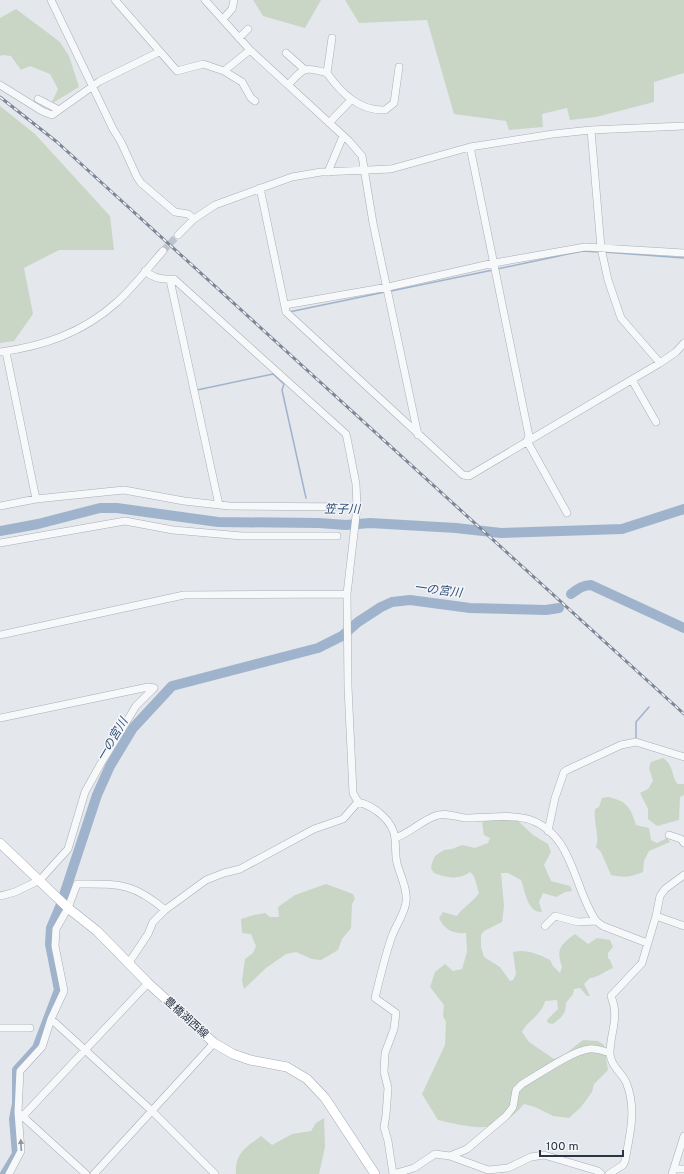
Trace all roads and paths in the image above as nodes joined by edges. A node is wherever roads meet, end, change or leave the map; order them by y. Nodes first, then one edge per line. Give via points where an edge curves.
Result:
1 (51, 0) edge
2 (115, 0) edge
3 (205, 0) edge
4 (234, 0) edge
5 (222, 19) junction
6 (248, 28) dead end
7 (239, 38) junction
8 (332, 38) dead end
9 (250, 50) junction
10 (159, 52) junction
11 (286, 53) dead end
12 (399, 67) dead end
13 (304, 69) junction
14 (224, 71) junction
15 (327, 73) junction
16 (0, 85) edge
17 (288, 85) junction
18 (93, 86) junction
19 (38, 99) dead end
20 (352, 100) junction
21 (255, 101) dead end
22 (59, 110) junction
23 (329, 123) junction
24 (684, 126) edge
25 (591, 130) junction
26 (343, 136) junction
27 (470, 147) junction
28 (328, 172) junction
29 (364, 172) junction
30 (260, 188) junction
31 (194, 219) junction
32 (178, 235) tunnel mouth
33 (601, 248) junction
34 (163, 251) tunnel mouth
35 (684, 253) edge
36 (494, 263) junction
37 (145, 271) junction
38 (170, 280) junction
39 (388, 286) junction
40 (285, 306) junction
41 (684, 342) edge
42 (3, 352) edge
43 (660, 363) junction
44 (632, 380) junction
45 (656, 422) dead end
46 (418, 435) junction
47 (527, 441) junction
48 (36, 499) junction
49 (219, 505) junction
50 (0, 506) edge
51 (356, 507) junction
52 (567, 513) dead end
53 (337, 536) dead end
54 (0, 543) edge
55 (347, 594) junction
56 (0, 635) edge
57 (0, 718) edge
58 (684, 758) edge
59 (358, 802) junction
60 (548, 831) junction
61 (670, 835) dead end
62 (396, 838) junction
63 (0, 843) edge
64 (684, 843) edge
65 (684, 874) edge
66 (40, 880) junction
67 (0, 896) edge
68 (68, 908) junction
69 (165, 910) junction
70 (656, 916) junction
71 (596, 921) junction
72 (545, 926) dead end
73 (684, 926) edge
74 (648, 943) junction
75 (128, 964) junction
76 (148, 983) junction
77 (51, 1019) junction
78 (0, 1028) edge
79 (30, 1028) dead end
80 (214, 1042) junction
81 (86, 1050) junction
82 (610, 1053) junction
83 (152, 1111) junction
84 (21, 1114) junction
85 (684, 1136) edge
86 (450, 1156) junction
87 (684, 1169) edge
88 (673, 1172) edge
89 (9, 1174) edge
90 (86, 1174) edge
91 (94, 1174) edge
92 (215, 1174) edge
93 (375, 1174) edge
94 (393, 1174) edge
95 (601, 1174) edge
96 (608, 1174) edge

1 - 18 street
2 - 10 street
3 - 5 street
4 - 5 street via 232,9
5 - 7 street
6 - 7 street
7 - 9 street
8 - 15 street
9 - 14 street
9 - 17 street
10 - 14 street via 177,71 204,64
10 - 18 street
11 - 13 street
12 - 20 street via 392,106 385,110 377,110
13 - 15 street via 310,68
13 - 17 street
14 - 21 street via 242,82
15 - 20 street via 336,86
16 - 22 street via 47,114 52,115
17 - 23 street
18 - 22 street
18 - 31 street via 137,177 175,212 188,214
19 - 22 street
20 - 23 street
23 - 26 street
24 - 25 street
25 - 27 street via 505,140
25 - 33 street
26 - 28 street
26 - 29 street via 362,156
27 - 29 street via 391,169
27 - 36 street
28 - 29 street
28 - 30 street via 292,177
29 - 39 street
30 - 31 street via 215,205
30 - 40 street
31 - 32 street
33 - 35 street
33 - 36 street via 585,247
33 - 43 street via 608,280 621,318
34 - 37 street
36 - 39 street
36 - 47 street via 530,436
37 - 38 street via 149,275
37 - 42 street via 117,303 79,330 48,343
38 - 49 street
38 - 51 street via 174,279 346,434 356,484
39 - 40 street
39 - 46 street
40 - 46 street via 286,312
41 - 43 street via 676,352
42 - 48 street
43 - 44 street
44 - 45 street
44 - 47 street
46 - 47 street via 463,475 469,476
47 - 52 street
48 - 49 street via 124,490 184,502
48 - 50 street
49 - 51 street
51 - 55 street
53 - 54 street via 242,536 173,530 125,521
55 - 56 street via 184,595
55 - 59 street via 353,793
57 - 66 street via 148,687 154,688 136,706 85,792 68,849
58 - 60 street via 636,742 609,750 564,772
59 - 62 street via 376,810 388,822
59 - 69 street via 343,820 314,829 240,870 206,880
60 - 62 street via 533,820 521,816 465,818 437,815
60 - 71 street via 560,844
61 - 64 street
62 - 94 street via 397,863 406,903 383,964 375,998 396,1013 394,1029 385,1053 384,1072 388,1088 384,1127
63 - 66 main road, 豊橋湖西線
65 - 70 street via 665,889
66 - 67 street
66 - 68 main road, 豊橋湖西線
68 - 69 street via 77,884 119,884 147,895
68 - 75 main road, 豊橋湖西線 via 97,931
68 - 77 street via 56,929 55,946 64,991
69 - 75 street via 153,922
70 - 73 street
70 - 74 street
71 - 72 street via 578,922 556,916
71 - 74 street
74 - 82 street via 642,963 611,996 616,1014
75 - 76 main road, 豊橋湖西線
76 - 80 main road, 豊橋湖西線
76 - 81 street
77 - 81 street
77 - 84 street via 42,1047 20,1071
78 - 79 street
80 - 83 street
80 - 93 main road, 豊橋湖西線 via 233,1054 287,1067 307,1079 325,1098
81 - 83 street
81 - 84 street
82 - 86 street via 587,1049 522,1084 516,1090 513,1107 506,1116 467,1149
82 - 96 street via 612,1062 626,1082 633,1114 625,1161
83 - 91 street
83 - 92 street
89 -> 84 street via 21,1151
84 - 90 street
85 - 88 street
86 - 94 street via 435,1154 414,1168
86 - 95 street via 488,1170 508,1168 531,1156 544,1155
87 - 88 street

